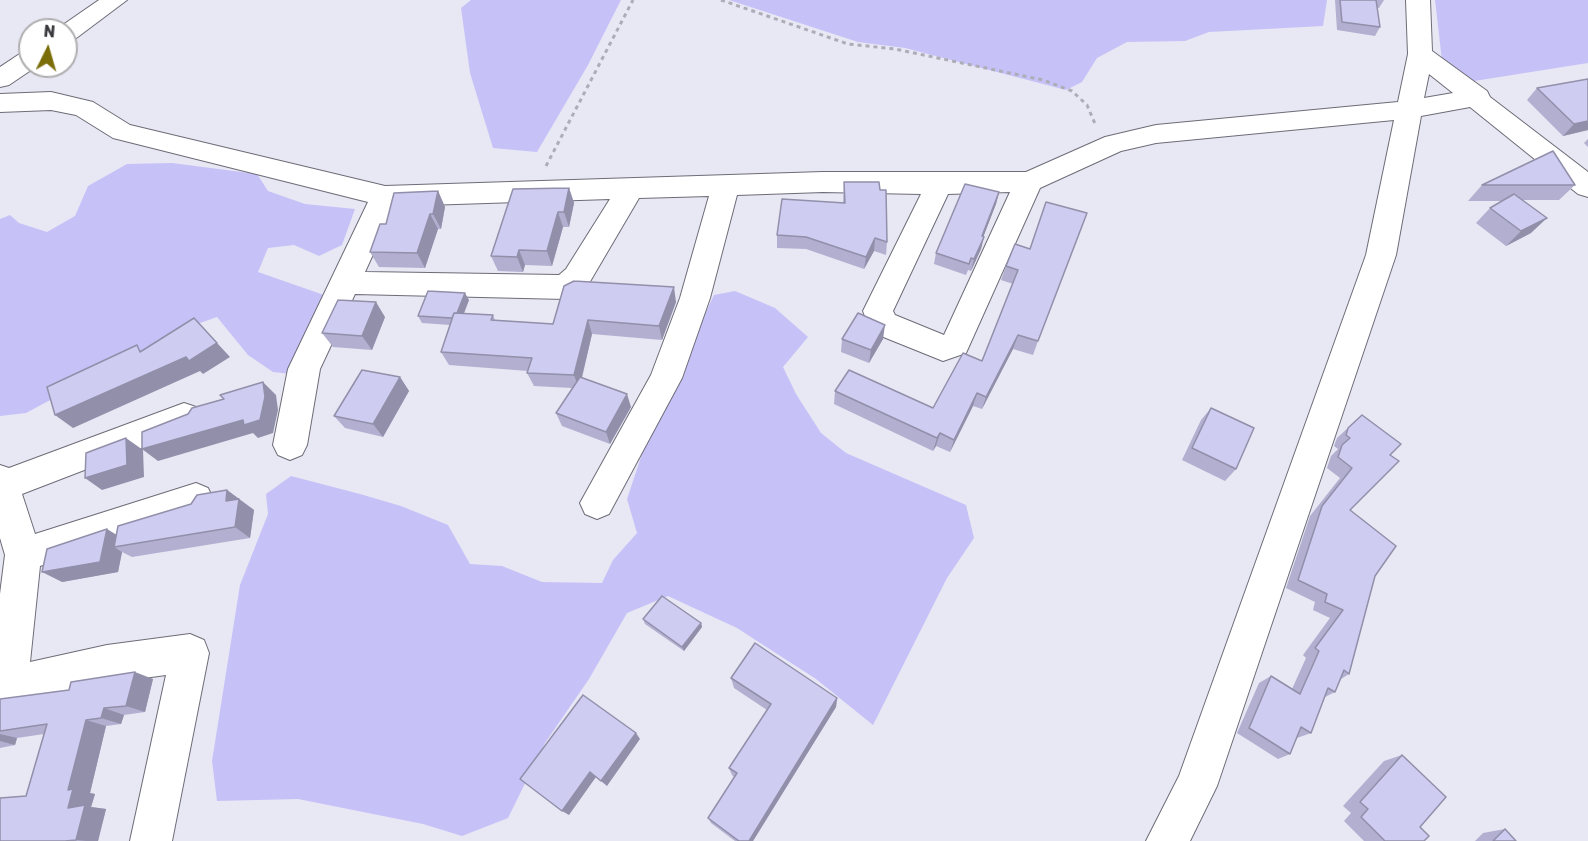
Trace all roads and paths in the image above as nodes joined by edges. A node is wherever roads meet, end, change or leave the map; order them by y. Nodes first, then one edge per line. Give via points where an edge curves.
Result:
1 (115, 0) edge
2 (633, 0) edge
3 (721, 0) edge
4 (1418, 0) edge
5 (78, 26) edge
6 (1420, 54) junction
7 (18, 67) edge
8 (0, 80) edge
9 (1478, 97) junction
10 (0, 103) edge
11 (1408, 110) junction
12 (1104, 149) junction
13 (1029, 182) junction
14 (939, 184) junction
15 (726, 185) junction
16 (1588, 187) edge
17 (631, 188) junction
18 (533, 190) junction
19 (385, 196) junction
20 (349, 274) junction
21 (190, 415) edge
22 (290, 446) dead end
23 (2, 483) edge
24 (196, 499) edge
25 (597, 503) dead end
26 (23, 555) junction
27 (4, 687) edge
28 (151, 841) edge
29 (1167, 841) edge

1 - 5 street
2 - 18 path
3 - 12 path via 848,44 895,49 1043,80 1072,92 1087,105
4 - 6 street
6 - 9 street
6 - 11 street
7 - 8 street
9 - 11 street
9 - 16 street
10 - 19 street via 51,101 84,108 122,132
11 - 12 street via 1156,134
11 - 29 street via 1381,255 1196,786
12 - 13 street
13 - 14 street
13 - 14 street via 955,344 943,348 882,323 878,311
14 - 15 street
15 - 17 street
15 - 25 street via 695,298 666,378
17 - 18 street
17 - 20 street via 577,277 565,287 356,283
18 - 19 street
19 - 20 street
20 - 22 street via 304,369
21 - 23 street
23 - 26 street
24 - 26 street
26 - 27 street
27 - 28 street via 107,664 190,653

